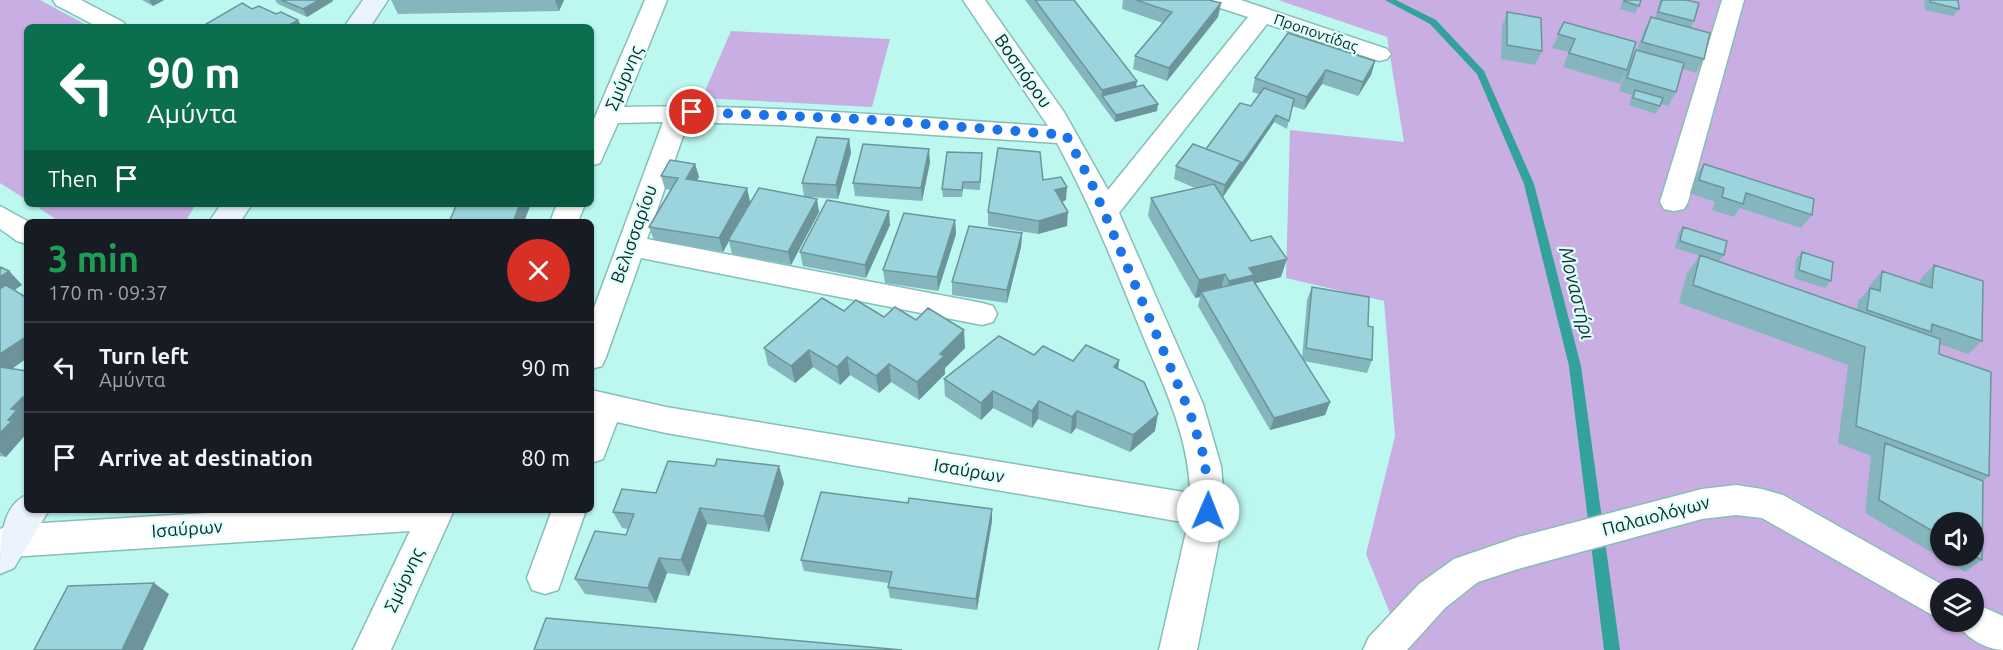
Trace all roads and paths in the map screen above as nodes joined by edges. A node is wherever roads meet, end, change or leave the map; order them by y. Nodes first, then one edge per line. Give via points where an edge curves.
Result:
1 (64, 0) edge
2 (375, 0) edge
3 (656, 0) edge
4 (974, 0) edge
5 (1220, 0) edge
6 (1733, 0) edge
7 (1262, 15) junction
8 (109, 24) edge
9 (359, 24) edge
10 (1379, 54) dead end
11 (679, 112) junction
12 (608, 115) junction
13 (1066, 135) junction
14 (594, 150) edge
15 (1674, 202) dead end
16 (1104, 213) junction
17 (0, 216) edge
18 (24, 232) edge
19 (630, 246) junction
20 (982, 314) dead end
21 (594, 348) edge
22 (598, 405) edge
23 (594, 430) edge
24 (1208, 511) junction
25 (28, 513) edge
26 (424, 513) edge
27 (436, 513) edge
28 (568, 513) edge
29 (5, 549) edge
30 (545, 578) dead end
31 (1930, 597) edge
32 (1984, 625) edge
33 (2003, 635) edge
34 (372, 650) edge
35 (1178, 650) edge
36 (1382, 650) edge

1 - 8 street
2 - 9 main road
3 - 12 street, Σμύρνης
4 - 13 street, Βοσπόρου
5 - 7 street, Προποντίδας
6 - 15 street
7 - 10 street, Προποντίδας
7 - 16 street
11 - 12 street
11 - 13 street via 850,118
11 - 19 street, Βελισσαρίου
12 - 14 street, Σμύρνης
13 - 16 street, Βοσπόρου
16 - 24 street, Βοσπόρου via 1200,442 1208,480
17 - 18 street
19 - 20 street
19 - 21 street, Βελισσαρίου
22 - 23 street
22 - 24 street, Ισαύρων via 697,426
24 - 35 street
25 - 29 main road
26 - 29 street, Ισαύρων
27 - 34 street, Σμύρνης
28 - 30 street
31 - 36 street, Παλαιολόγων via 1771,506 1748,499 1718,500 1467,570 1432,596
32 - 33 street

